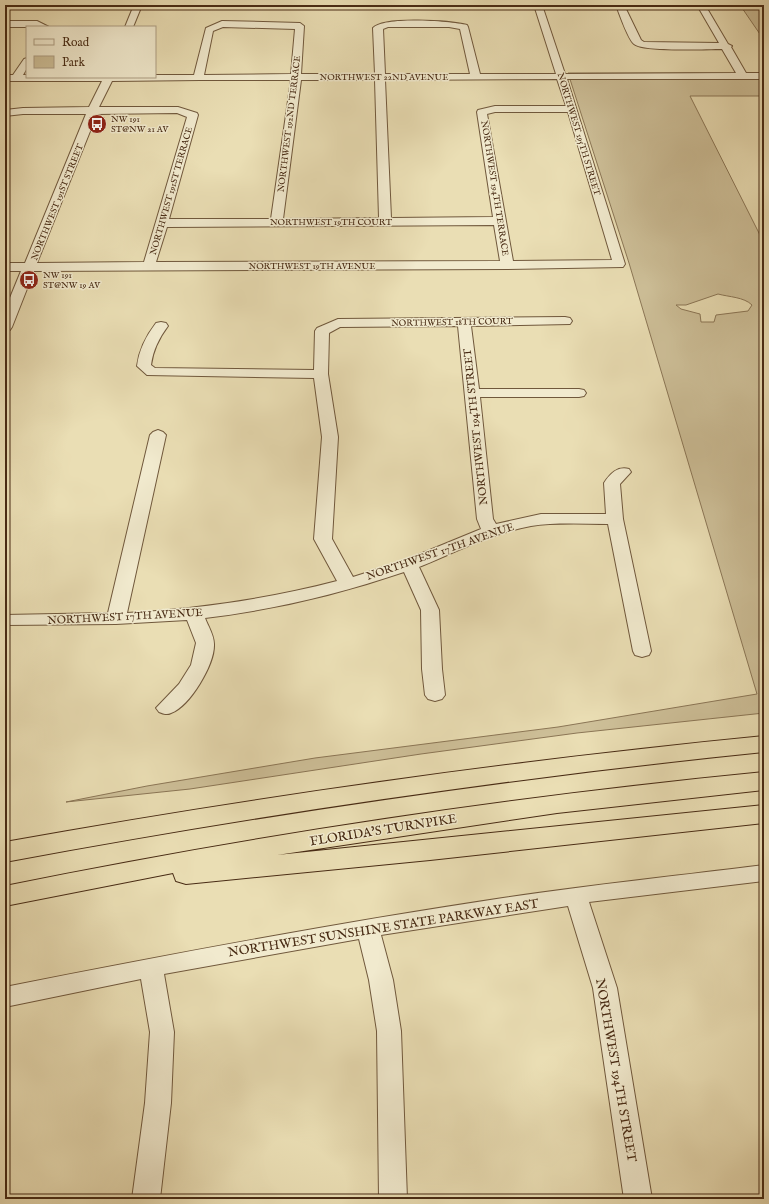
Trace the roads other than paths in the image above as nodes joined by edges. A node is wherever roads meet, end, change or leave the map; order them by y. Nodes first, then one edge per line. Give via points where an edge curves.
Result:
1 (138, 5) edge
2 (538, 5) edge
3 (620, 5) edge
4 (701, 5) edge
5 (5, 24) edge
6 (42, 26) edge
7 (129, 26) edge
8 (727, 46) junction
9 (26, 63) edge
10 (562, 76) junction
11 (743, 76) junction
12 (764, 76) edge
13 (380, 77) junction
14 (476, 77) junction
15 (5, 78) edge
16 (16, 78) junction
17 (109, 78) edge
18 (198, 78) junction
19 (296, 78) junction
20 (572, 109) junction
21 (93, 110) junction
22 (6, 112) edge
23 (501, 221) junction
24 (276, 222) junction
25 (384, 222) junction
26 (162, 223) junction
27 (619, 264) joint
28 (508, 265) junction
29 (149, 266) junction
30 (5, 267) edge
31 (31, 267) junction
32 (565, 321) dead end
33 (464, 322) junction
34 (161, 326) dead end
35 (5, 327) edge
36 (321, 374) junction
37 (471, 393) junction
38 (579, 393) dead end
39 (158, 434) dead end
40 (623, 472) dead end
41 (615, 519) junction
42 (490, 531) junction
43 (409, 564) junction
44 (347, 583) junction
45 (194, 614) junction
46 (116, 619) junction
47 (5, 620) edge
48 (642, 651) dead end
49 (435, 695) dead end
50 (166, 708) dead end
51 (764, 744) edge
52 (764, 781) edge
53 (764, 814) edge
54 (5, 852) edge
55 (764, 873) edge
56 (39, 889) junction
57 (5, 896) edge
58 (576, 896) junction
59 (368, 928) junction
60 (150, 967) junction
61 (5, 997) edge
62 (146, 1199) edge
63 (393, 1199) edge
64 (638, 1199) edge

1 - 7 street
2 - 10 street, NORTHWEST 195TH STREET
3 - 8 street via 637,42 642,45
4 - 8 street
5 - 6 street
8 - 11 street
9 - 16 street
10 - 11 street, NORTHWEST 22ND AVENUE
10 - 14 street, NORTHWEST 22ND AVENUE
10 - 20 street, NORTHWEST 195TH STREET
11 - 12 street, NORTHWEST 22ND AVENUE
13 - 14 street, NORTHWEST 22ND AVENUE
13 - 14 street via 378,28 387,24 449,24 464,27
13 - 19 street, NORTHWEST 22ND AVENUE
13 - 25 street
15 - 16 street, NORTHWEST 22ND AVENUE
16 - 17 street, NORTHWEST 22ND AVENUE
17 - 18 street, NORTHWEST 22ND AVENUE
17 - 21 street, NORTHWEST 191ST STREET
18 - 19 street, NORTHWEST 22ND AVENUE
18 - 19 street, NORTHWEST 192ND TERRACE via 210,30 222,24 300,26
19 - 24 street, NORTHWEST 192ND TERRACE
20 - 23 street, NORTHWEST 194TH TERRACE via 495,109 482,112
20 - 27 street, NORTHWEST 195TH STREET
21 - 22 street
21 - 26 street, NORTHWEST 191ST TERRACE via 178,110 193,115
21 - 31 street, NORTHWEST 191ST STREET
23 - 25 street, NORTHWEST 19TH COURT
23 - 28 street, NORTHWEST 194TH TERRACE
24 - 25 street, NORTHWEST 19TH COURT
24 - 26 street, NORTHWEST 19TH COURT
26 - 29 street, NORTHWEST 191ST TERRACE
27 - 28 street, NORTHWEST 19TH AVENUE
28 - 29 street, NORTHWEST 19TH AVENUE
29 - 31 street, NORTHWEST 19TH AVENUE
30 - 31 street, NORTHWEST 19TH AVENUE
31 - 35 street, NORTHWEST 191ST STREET
32 - 33 street, NORTHWEST 18TH COURT
33 - 36 street, NORTHWEST 18TH COURT via 338,323 322,331
33 - 37 street, NORTHWEST 194TH STREET
34 - 36 street via 156,331 144,359 144,366 152,372
36 - 44 street via 330,437 323,539
37 - 38 street
37 - 42 street, NORTHWEST 194TH STREET via 485,519
39 - 46 street
40 - 41 street via 612,483
41 - 42 street, NORTHWEST 17TH AVENUE via 531,520
41 - 48 street
42 - 43 street, NORTHWEST 17TH AVENUE
43 - 44 street, NORTHWEST 17TH AVENUE
43 - 49 street via 430,610
44 - 45 street, NORTHWEST 17TH AVENUE via 295,597
45 - 46 street, NORTHWEST 17TH AVENUE
45 - 50 street via 205,645 199,668 180,697
46 - 47 street, NORTHWEST 17TH AVENUE
51 - 54 highway via 550,766 404,785
52 - 56 highway, FLORIDA'S TURNPIKE via 578,802 406,826 178,862
53 - 56 highway via 437,850
55 - 58 street, NORTHWEST SUNSHINE STATE PARKWAY EAST
56 - 57 highway, FLORIDA'S TURNPIKE
58 - 59 street, NORTHWEST SUNSHINE STATE PARKWAY EAST
58 - 64 street, NORTHWEST 194TH STREET via 605,988
59 - 60 street, NORTHWEST SUNSHINE STATE PARKWAY EAST
59 - 63 street via 384,994 389,1031
60 - 61 street, NORTHWEST SUNSHINE STATE PARKWAY EAST
60 - 62 street via 162,1032 158,1103

